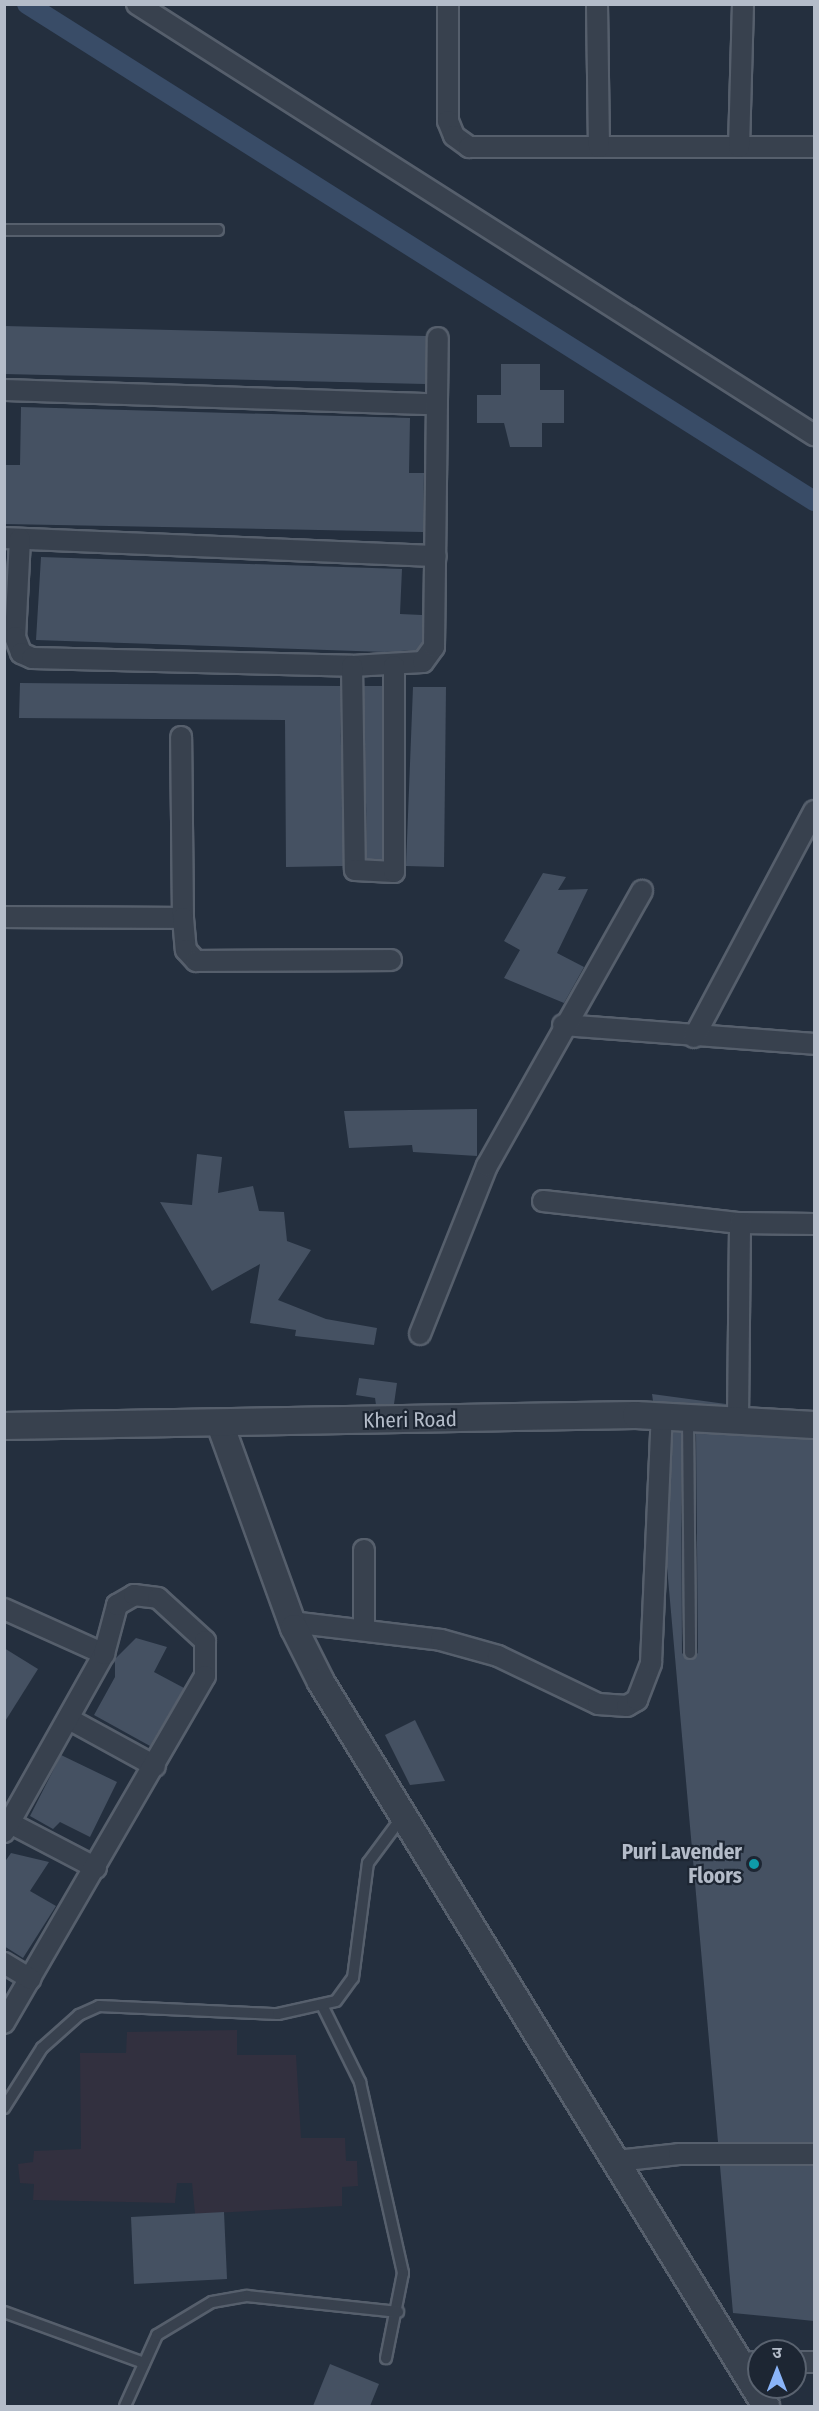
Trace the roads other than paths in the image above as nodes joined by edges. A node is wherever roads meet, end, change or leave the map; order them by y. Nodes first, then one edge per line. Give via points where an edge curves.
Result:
1 (137, 4) edge
2 (447, 4) edge
3 (597, 4) edge
4 (742, 4) edge
5 (599, 147) junction
6 (739, 147) junction
7 (814, 147) edge
8 (4, 230) edge
9 (218, 230) dead end
10 (438, 338) dead end
11 (4, 390) edge
12 (437, 404) junction
13 (814, 435) edge
14 (12, 538) edge
15 (436, 556) junction
16 (352, 666) junction
17 (394, 666) junction
18 (182, 737) dead end
19 (814, 811) edge
20 (642, 891) dead end
21 (4, 917) edge
22 (183, 918) junction
23 (391, 960) dead end
24 (563, 1025) junction
25 (694, 1037) junction
26 (814, 1044) edge
27 (543, 1201) dead end
28 (740, 1223) junction
29 (814, 1224) edge
30 (420, 1334) dead end
31 (662, 1415) junction
32 (688, 1416) junction
33 (738, 1418) junction
34 (220, 1424) junction
35 (814, 1425) edge
36 (4, 1426) edge
37 (364, 1550) dead end
38 (4, 1609) edge
39 (291, 1622) junction
40 (364, 1629) junction
41 (690, 1653) dead end
42 (104, 1654) junction
43 (69, 1719) junction
44 (155, 1766) junction
45 (402, 1817) junction
46 (7, 1827) edge
47 (96, 1868) junction
48 (4, 1963) edge
49 (31, 1979) junction
50 (323, 2007) junction
51 (4, 2023) edge
52 (4, 2108) edge
53 (814, 2154) edge
54 (617, 2160) junction
55 (4, 2312) edge
56 (398, 2312) junction
57 (386, 2358) dead end
58 (747, 2360) edge
59 (144, 2362) junction
60 (125, 2406) edge

1 - 13 street
2 - 5 street via 448,121 454,136 469,147
3 - 5 street
4 - 6 street
5 - 6 street
6 - 7 street
8 - 9 lane
10 - 12 street
11 - 12 street
12 - 15 street
14 - 15 street
14 - 16 street via 15,637 21,653 32,658
15 - 17 street via 431,657
16 - 17 street
16 - 17 street via 355,870 394,872
18 - 22 street
19 - 25 street
20 - 24 street
21 - 22 street
22 - 23 street via 186,950 196,961
24 - 25 street
24 - 30 street via 487,1166
25 - 26 street
27 - 28 street
28 - 29 street
28 - 33 street
31 - 32 street, Kheri Road
31 - 34 street, Kheri Road
31 - 40 street via 651,1663 637,1700 627,1706 598,1704 498,1656 441,1640
32 - 33 street, Kheri Road
32 - 41 lane
33 - 35 street, Kheri Road
34 - 36 street, Kheri Road
34 - 39 street
37 - 40 street
38 - 42 street
39 - 40 street
39 - 45 street via 321,1682
42 - 43 street
42 - 44 street via 117,1605 134,1595 158,1599 205,1641 205,1676
43 - 44 street
43 - 46 street
44 - 47 street
45 - 50 lane via 368,1863 350,1987
45 - 54 street
46 - 47 street
47 - 49 street
48 - 49 street
49 - 51 street
50 - 52 lane via 278,2014 99,2006 79,2014 42,2049
50 - 56 lane via 365,2099 403,2273
53 - 54 street via 679,2154
54 - 58 street
55 - 59 lane
56 - 57 lane
56 - 59 lane via 227,2298 171,2324 157,2336
59 - 60 lane

